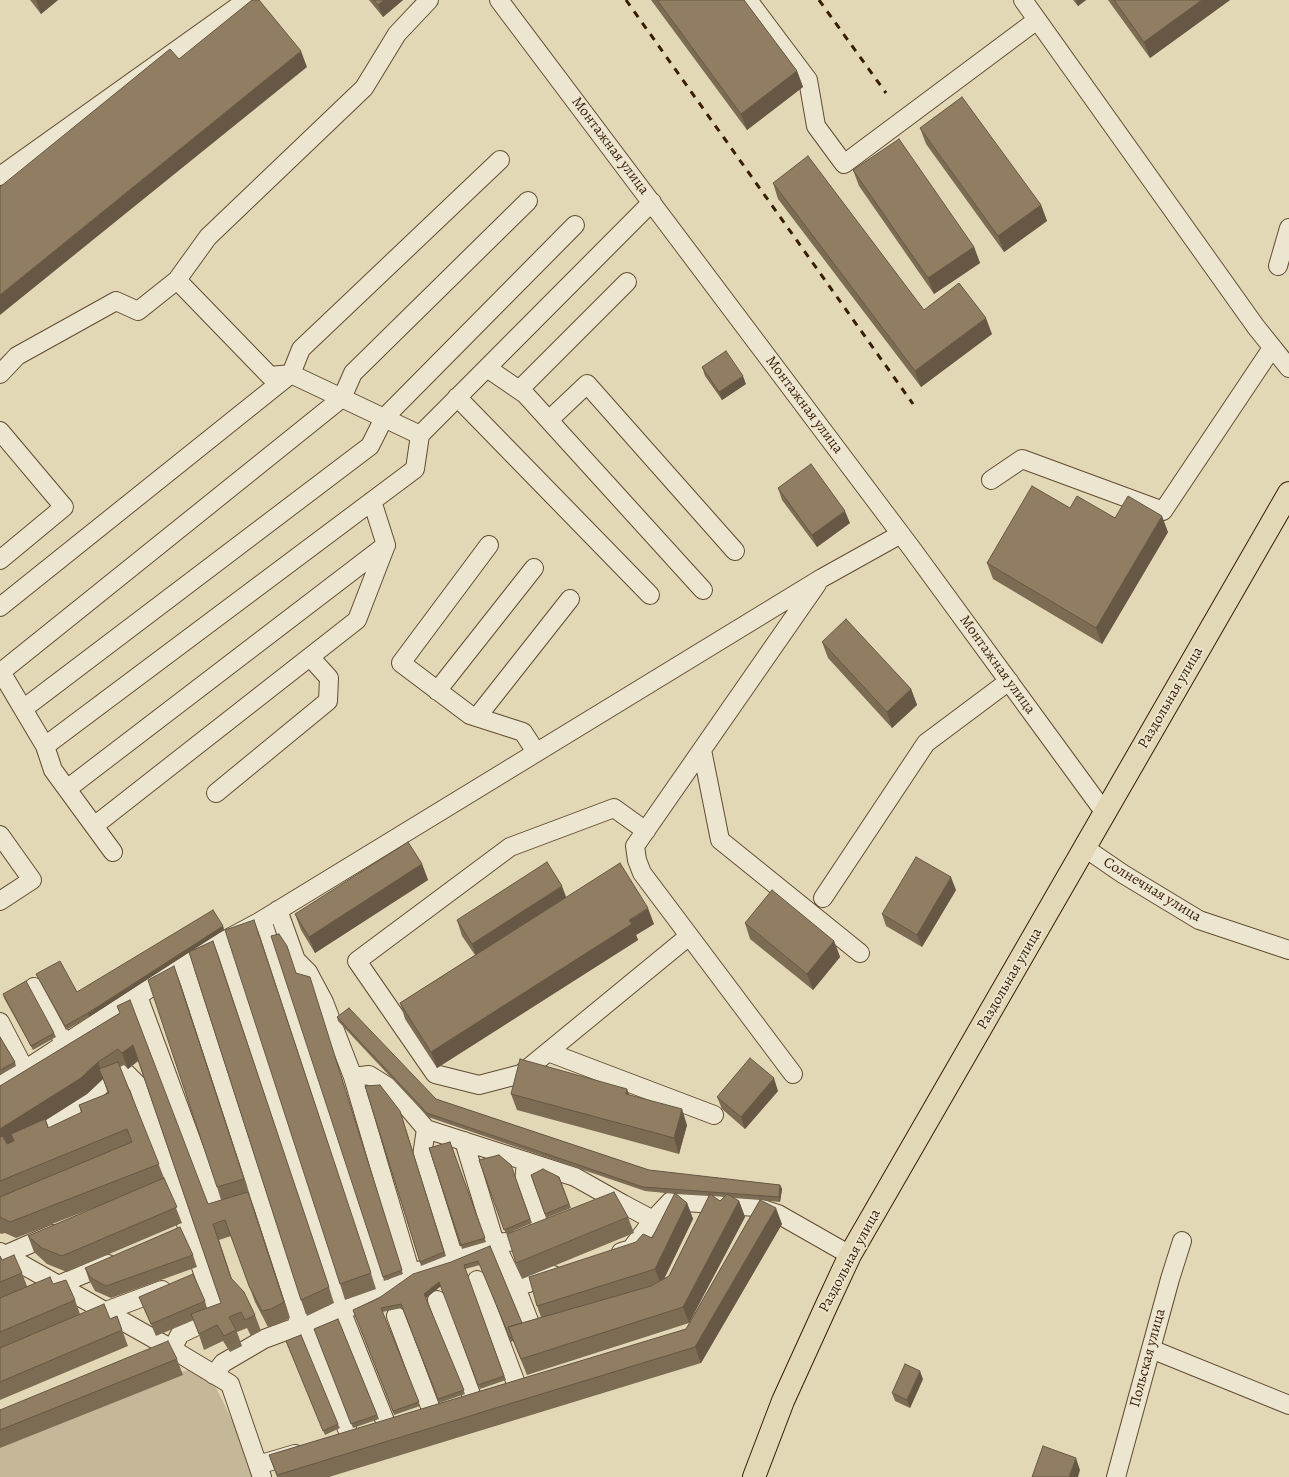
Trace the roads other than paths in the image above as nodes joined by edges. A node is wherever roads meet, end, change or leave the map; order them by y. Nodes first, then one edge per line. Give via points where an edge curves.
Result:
1 (247, 0) edge
2 (428, 0) edge
3 (499, 0) edge
4 (748, 0) edge
5 (1023, 0) edge
6 (1036, 20) junction
7 (500, 160) dead end
8 (0, 176) edge
9 (528, 201) dead end
10 (652, 202) junction
11 (575, 225) dead end
12 (1289, 228) edge
13 (1278, 266) dead end
14 (177, 280) junction
15 (627, 282) dead end
16 (1272, 348) junction
17 (487, 368) junction
18 (1289, 368) edge
19 (0, 374) edge
20 (291, 374) junction
21 (519, 390) junction
22 (458, 397) junction
23 (342, 398) junction
24 (384, 418) junction
25 (549, 420) junction
26 (0, 431) edge
27 (420, 435) junction
28 (991, 480) dead end
29 (1289, 493) edge
30 (372, 501) junction
31 (901, 534) junction
32 (386, 545) junction
33 (489, 545) dead end
34 (735, 551) dead end
35 (0, 560) edge
36 (534, 568) dead end
37 (822, 578) junction
38 (703, 590) dead end
39 (650, 595) dead end
40 (570, 599) dead end
41 (0, 607) edge
42 (310, 657) junction
43 (1, 671) edge
44 (1009, 681) junction
45 (437, 691) junction
46 (23, 709) junction
47 (477, 718) junction
48 (45, 746) junction
49 (702, 750) junction
50 (536, 752) junction
51 (67, 789) junction
52 (216, 793) dead end
53 (1105, 813) junction
54 (94, 826) junction
55 (646, 831) junction
56 (0, 835) edge
57 (1085, 848) junction
58 (113, 852) dead end
59 (824, 898) dead end
60 (0, 901) edge
61 (278, 910) junction
62 (262, 920) junction
63 (689, 936) junction
64 (221, 943) junction
65 (1289, 950) edge
66 (860, 954) dead end
67 (184, 967) junction
68 (34, 987) dead end
69 (138, 996) junction
70 (0, 1022) edge
71 (65, 1044) junction
72 (548, 1052) junction
73 (25, 1070) junction
74 (793, 1074) dead end
75 (353, 1077) junction
76 (0, 1086) edge
77 (714, 1115) dead end
78 (426, 1129) junction
79 (464, 1141) junction
80 (0, 1152) edge
81 (526, 1161) junction
82 (259, 1198) junction
83 (623, 1204) junction
84 (579, 1219) edge
85 (653, 1220) junction
86 (70, 1227) edge
87 (1182, 1240) dead end
88 (495, 1243) junction
89 (2, 1254) edge
90 (850, 1256) junction
91 (124, 1258) edge
92 (454, 1258) junction
93 (602, 1259) edge
94 (566, 1270) edge
95 (411, 1274) junction
96 (190, 1280) junction
97 (477, 1280) dead end
98 (58, 1285) junction
99 (516, 1287) junction
100 (36, 1294) edge
101 (383, 1295) junction
102 (437, 1300) dead end
103 (341, 1310) junction
104 (105, 1311) junction
105 (396, 1316) dead end
106 (84, 1320) edge
107 (564, 1322) edge
108 (303, 1324) junction
109 (172, 1349) junction
110 (1151, 1349) junction
111 (214, 1375) junction
112 (1289, 1405) edge
113 (432, 1412) junction
114 (308, 1450) edge
115 (260, 1471) edge
116 (754, 1477) edge
117 (1116, 1477) edge

1 - 8 street
2 - 14 street via 397,34 364,88 208,237
3 - 10 street, Монтажная улица
4 - 6 street via 808,80 816,126 844,164
5 - 6 street
6 - 16 street
7 - 20 street via 301,349
9 - 23 street via 353,373
10 - 17 street
10 - 31 street, Монтажная улица
11 - 24 street
12 - 13 street
14 - 19 street via 138,311 116,301 17,356
14 - 20 street via 270,376
15 - 21 street
16 - 18 street
16 - 28 street via 1164,511 1022,459
17 - 21 street
17 - 22 street
20 - 23 street
20 - 41 street
21 - 25 street
22 - 27 street
22 - 39 street
23 - 24 street
23 - 43 street
24 - 27 street
24 - 46 street via 370,446
25 - 34 street via 587,384
25 - 38 street
26 - 35 street via 64,507
27 - 30 street via 415,469
29 - 53 main road, Раздольная улица
30 - 32 street
30 - 48 street
31 - 37 street
31 - 44 street, Монтажная улица
32 - 42 street via 358,620
32 - 51 street
33 - 45 street via 401,663
36 - 45 street
37 - 49 street
37 - 50 street
40 - 47 street
42 - 52 street via 329,678 328,701
42 - 54 street
43 - 46 street
44 - 53 street, Монтажная улица
44 - 59 street via 926,743
45 - 47 street
46 - 48 street
47 - 50 street via 523,732
48 - 51 street via 53,770
49 - 55 street
49 - 66 street via 720,840
50 - 61 street
51 - 54 street
53 - 57 main road, Раздольная улица
54 - 58 street
55 - 63 street via 635,846 642,873
55 - 72 street via 614,808 510,847 357,961 435,1074 479,1085 521,1074
56 - 60 street via 32,880
57 - 65 street, Солнечная улица via 1199,920
57 - 90 main road, Раздольная улица
61 - 62 street
61 - 75 street via 296,960 308,972 324,1002
62 - 64 street
62 - 101 street
63 - 72 street
63 - 74 street
64 - 67 street
64 - 103 street
67 - 69 street
67 - 82 street
68 - 71 street
69 - 71 street
69 - 82 street via 217,1210
70 - 73 street
71 - 73 street
72 - 77 street
73 - 76 street
75 - 78 street via 369,1075 393,1090
75 - 95 street
78 - 79 street
78 - 92 street via 422,1156
79 - 81 street
79 - 88 street
80 - 96 street via 79,1108 106,1080 126,1073 138,1085 165,1187 182,1234
81 - 83 street via 575,1176
81 - 88 street via 524,1183 550,1229 518,1240
82 - 108 street
83 - 84 street
83 - 85 street
85 - 90 street via 671,1201 704,1211 778,1214
85 - 93 street via 631,1249
86 - 89 street
87 - 110 street, Польская улица
88 - 92 street
88 - 99 street
89 - 98 street
90 - 116 main road, Раздольная улица via 783,1401
91 - 98 street
92 - 95 street
94 - 99 street
95 - 101 street
96 - 104 street
96 - 109 street via 218,1316 180,1334
97 - 113 street
98 - 100 street
98 - 104 street
99 - 107 street via 533,1331
101 - 103 street
102 - 113 street
103 - 108 street
103 - 113 street
104 - 106 street
104 - 109 street
105 - 113 street
108 - 111 street via 264,1339 223,1363
108 - 113 street
109 - 111 street
110 - 112 street
110 - 117 street, Польская улица
111 - 115 street via 230,1384
114 - 115 street

